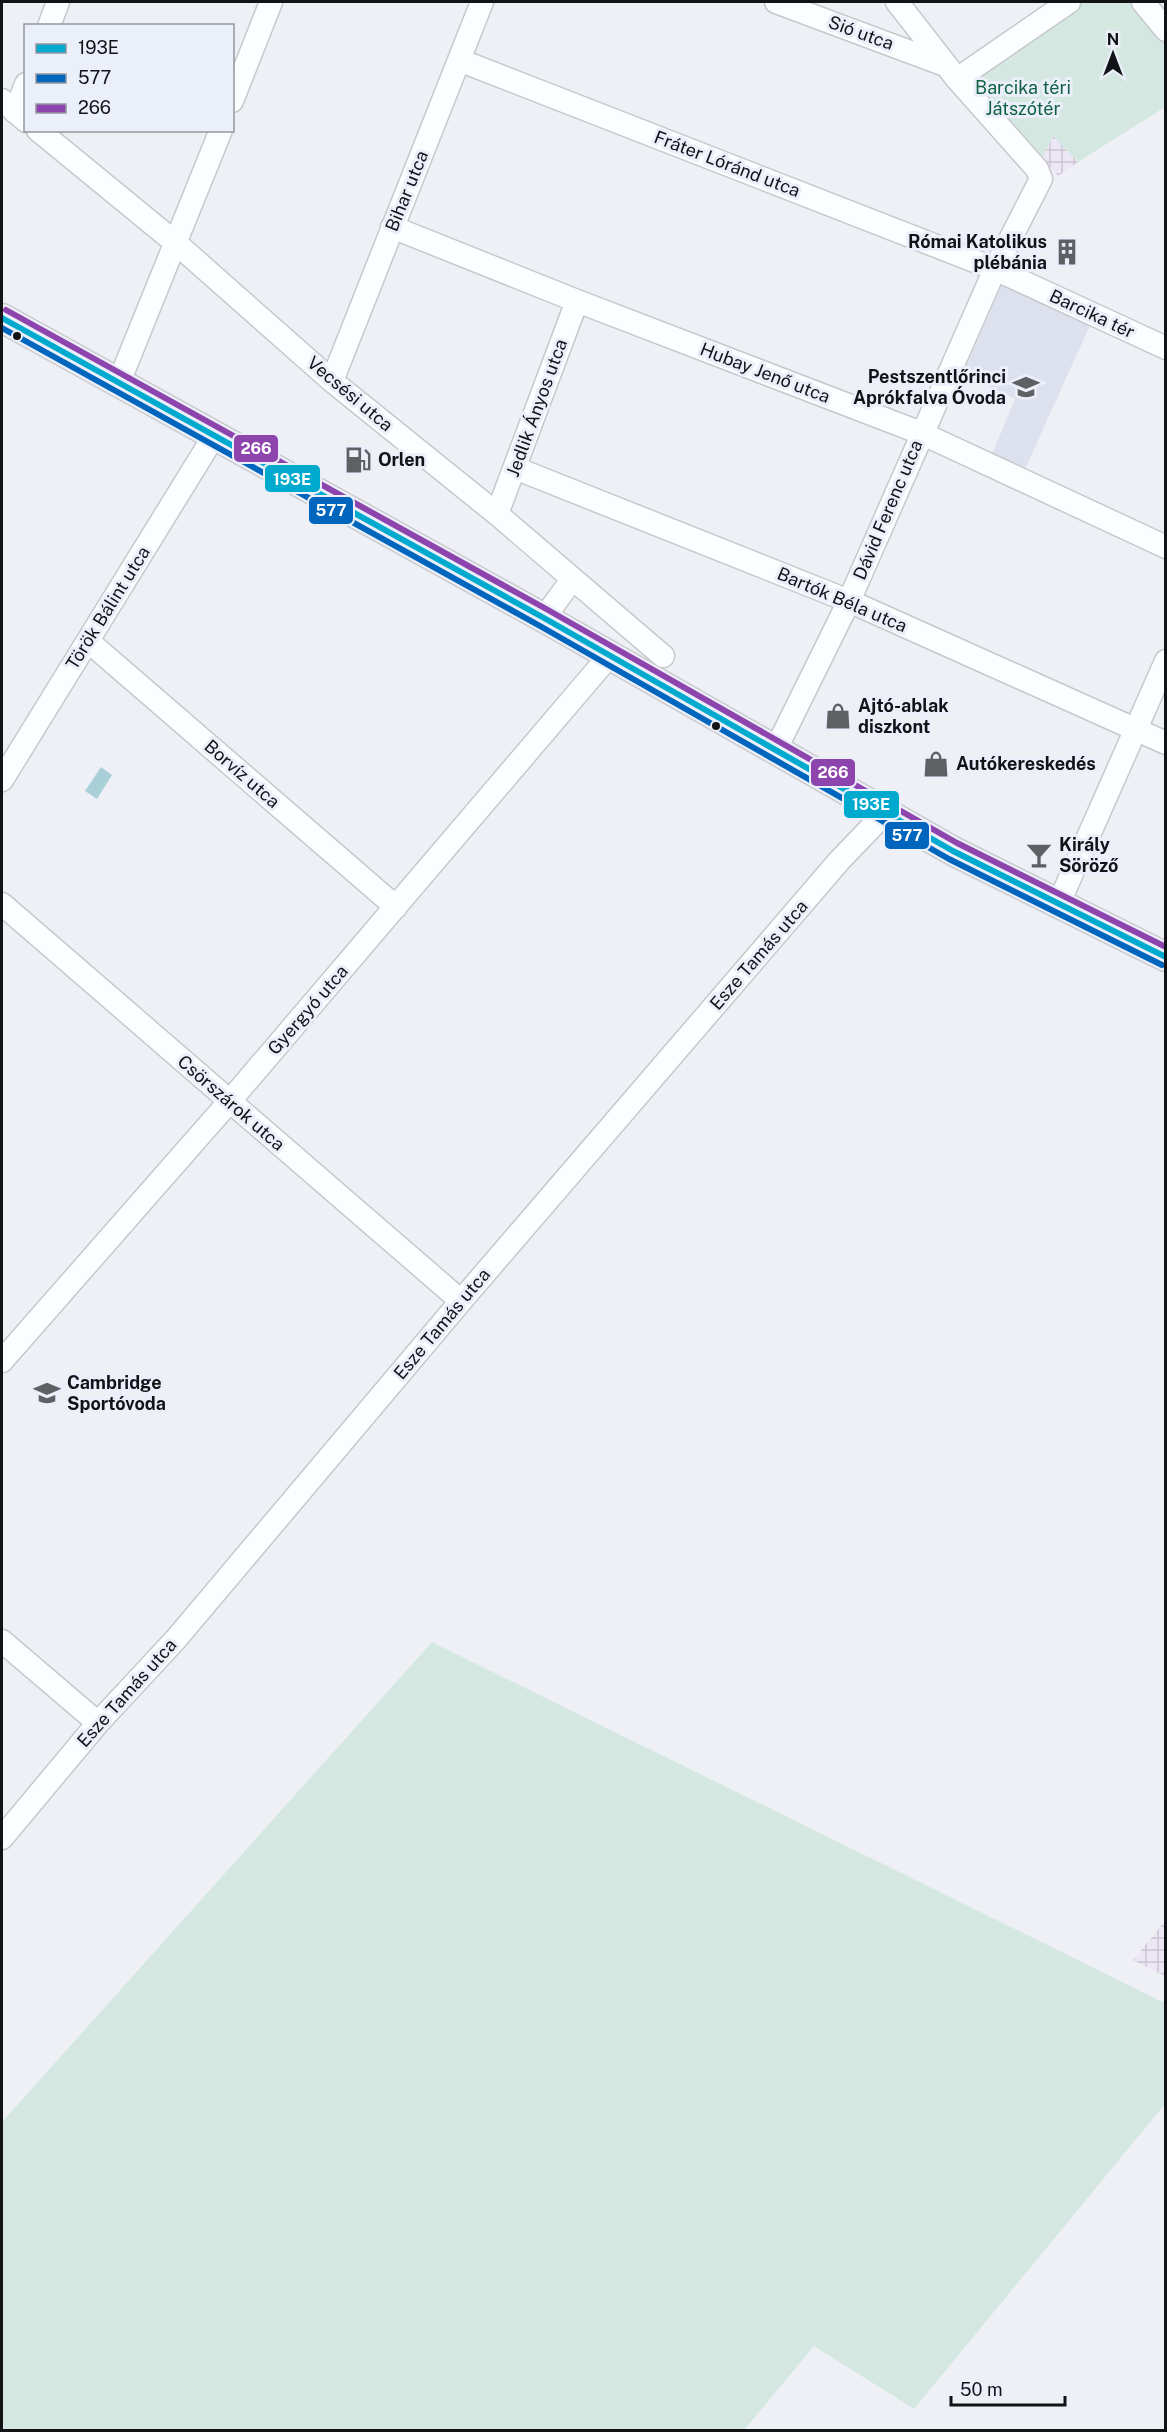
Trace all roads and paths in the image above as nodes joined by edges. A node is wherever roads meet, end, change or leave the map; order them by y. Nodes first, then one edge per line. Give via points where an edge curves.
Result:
1 (58, 2) edge
2 (271, 2) edge
3 (482, 2) edge
4 (776, 2) edge
5 (897, 2) edge
6 (1069, 2) edge
7 (1143, 2) edge
8 (50, 24) edge
9 (1166, 30) edge
10 (459, 60) junction
11 (951, 72) junction
12 (24, 88) edge
13 (234, 96) edge
14 (14, 111) edge
15 (40, 132) edge
16 (220, 132) edge
17 (392, 227) junction
18 (177, 244) junction
19 (995, 269) junction
20 (577, 301) junction
21 (2, 318) edge
22 (1166, 348) edge
23 (332, 381) junction
24 (119, 382) junction
25 (921, 433) junction
26 (214, 436) junction
27 (515, 468) junction
28 (497, 514) junction
29 (1166, 547) edge
30 (572, 580) junction
31 (849, 602) junction
32 (544, 618) junction
33 (88, 641) junction
34 (610, 655) junction
35 (663, 656) dead end
36 (1166, 661) edge
37 (1135, 730) junction
38 (1166, 743) edge
39 (776, 749) junction
40 (2, 780) edge
41 (886, 812) junction
42 (2, 904) edge
43 (1058, 905) junction
44 (396, 907) junction
45 (1166, 957) edge
46 (229, 1102) junction
47 (461, 1301) junction
48 (2, 1361) edge
49 (2, 1641) edge
50 (98, 1723) junction
51 (2, 1838) edge

1 - 8 street
2 - 13 street
3 - 10 street, Bihar utca
4 - 11 street, Sió utca
5 - 11 street
6 - 11 street
7 - 9 street
10 - 17 street, Bihar utca
10 - 19 street, Fráter Lóránd utca
11 - 19 street via 1037,169 1041,179
12 - 14 street
15 - 18 street, Vecsési utca
16 - 18 street
17 - 20 street, Hubay Jenő utca
17 - 23 street, Bihar utca
18 - 23 street, Vecsési utca
18 - 24 street
19 - 22 street, Barcika tér
19 - 25 street, Dávid Ferenc utca
20 - 25 street, Hubay Jenő utca
20 - 27 street, Jedlik Ányos utca
21 - 24 main road
23 - 28 street, Vecsési utca
24 - 26 main road
25 - 29 street, Hubay Jenő utca
25 - 31 street, Dávid Ferenc utca
26 - 32 main road
26 - 33 street, Török Bálint utca
27 - 28 street, Jedlik Ányos utca
27 - 31 street, Bartók Béla utca
28 - 30 street, Vecsési utca
30 - 32 street
30 - 35 street, Vecsési utca
31 - 37 street, Bartók Béla utca
31 - 39 street, Dávid Ferenc utca
32 - 34 main road
33 - 40 street, Török Bálint utca
33 - 44 street, Borvíz utca
34 - 39 main road
34 - 44 street, Gyergyó utca
36 - 37 street
37 - 38 street, Bartók Béla utca
37 - 43 street
39 - 41 main road
41 - 43 main road
41 - 47 street, Esze Tamás utca via 839,861
42 - 46 street, Csörszárok utca
43 - 45 main road
44 - 46 street, Gyergyó utca
46 - 47 street, Csörszárok utca
46 - 48 street, Gyergyó utca
47 - 50 street, Esze Tamás utca via 184,1630
49 - 50 street
50 - 51 street, Esze Tamás utca

